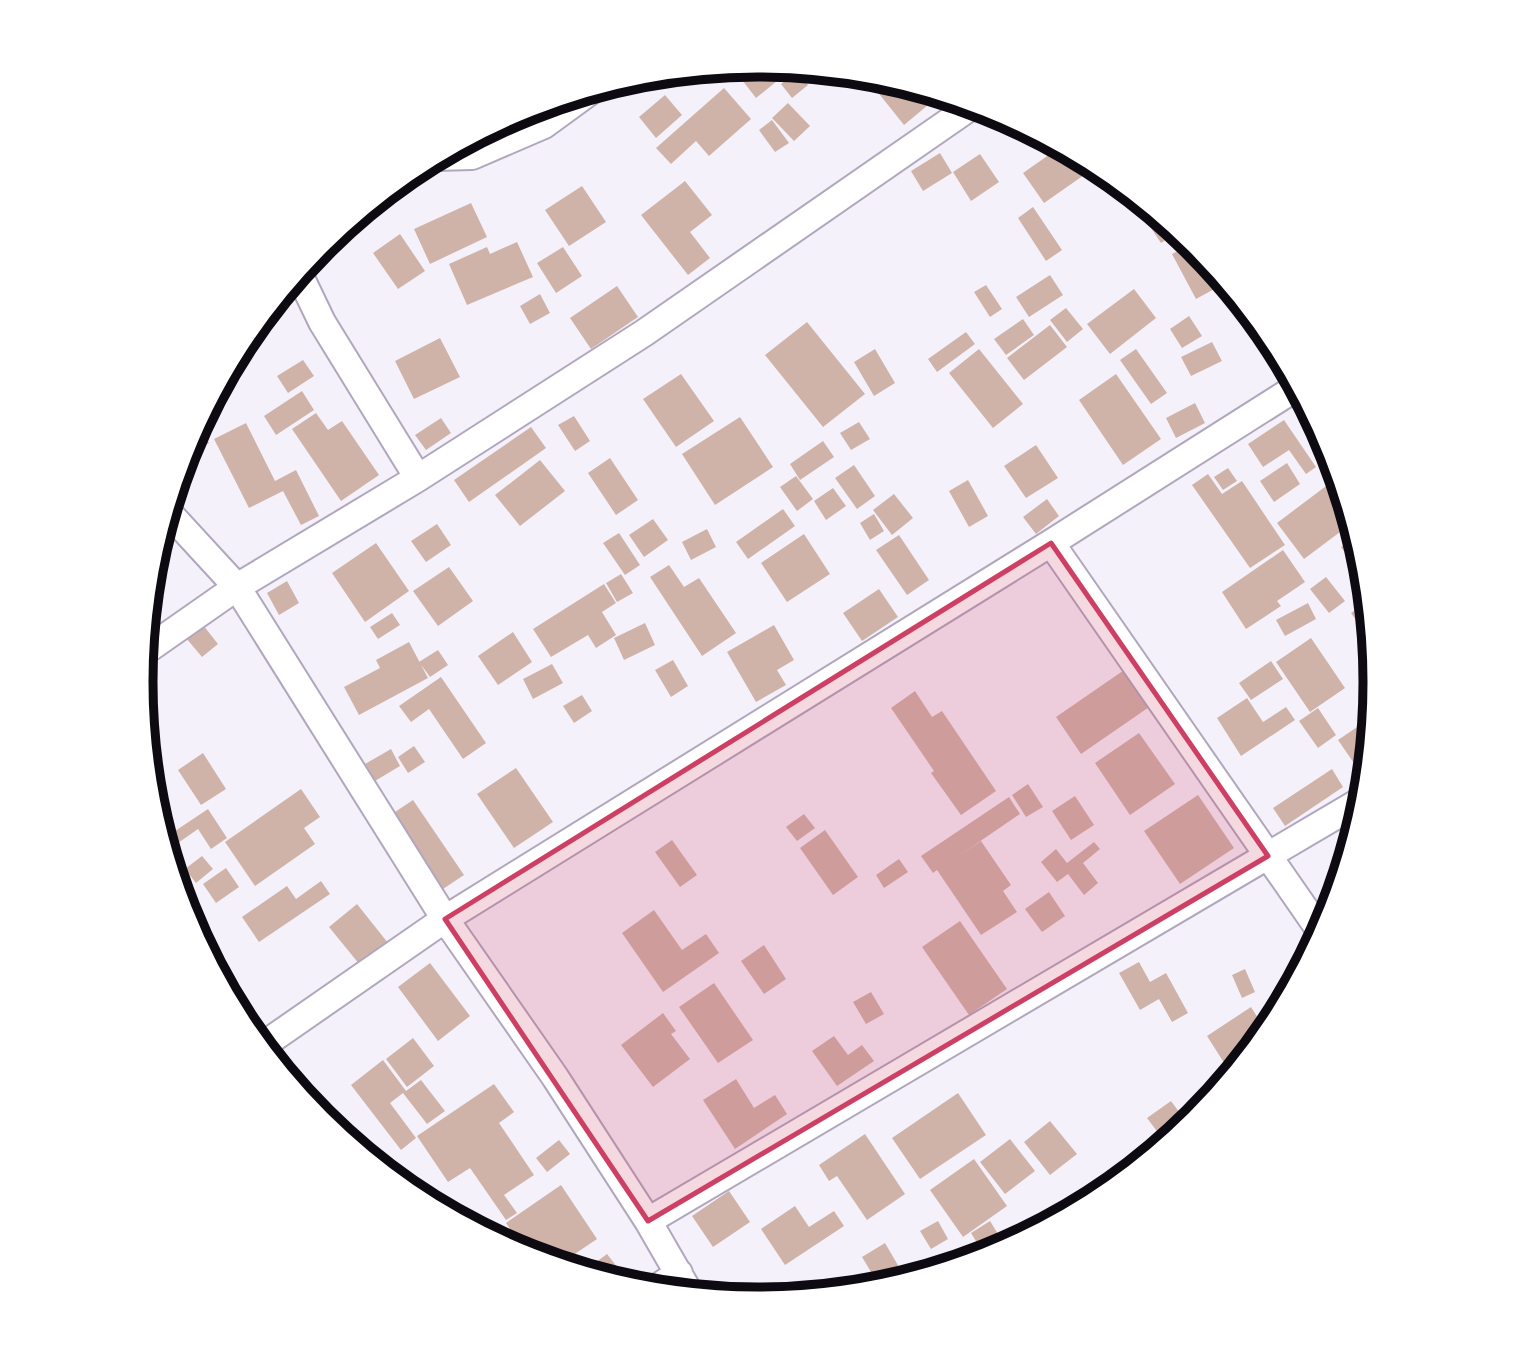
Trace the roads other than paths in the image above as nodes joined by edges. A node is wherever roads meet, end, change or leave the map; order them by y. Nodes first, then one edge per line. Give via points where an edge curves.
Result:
1 (567, 108) edge
2 (962, 113) edge
3 (459, 156) edge
4 (303, 283) edge
5 (1289, 392) edge
6 (418, 478) junction
7 (175, 520) edge
8 (1051, 543) junction
9 (237, 587) junction
10 (154, 645) edge
11 (1349, 809) edge
12 (1268, 856) junction
13 (445, 919) junction
14 (1314, 921) edge
15 (271, 1040) edge
16 (648, 1221) junction
17 (685, 1283) edge

1 - 3 street via 544,125 472,156
2 - 6 street via 644,332
4 - 6 street via 322,322
5 - 8 street
6 - 9 street
7 - 9 street
8 - 12 street
8 - 13 street
9 - 10 street
9 - 13 street
11 - 12 street
12 - 14 street
12 - 16 street
13 - 15 street
13 - 16 street
16 - 17 street

